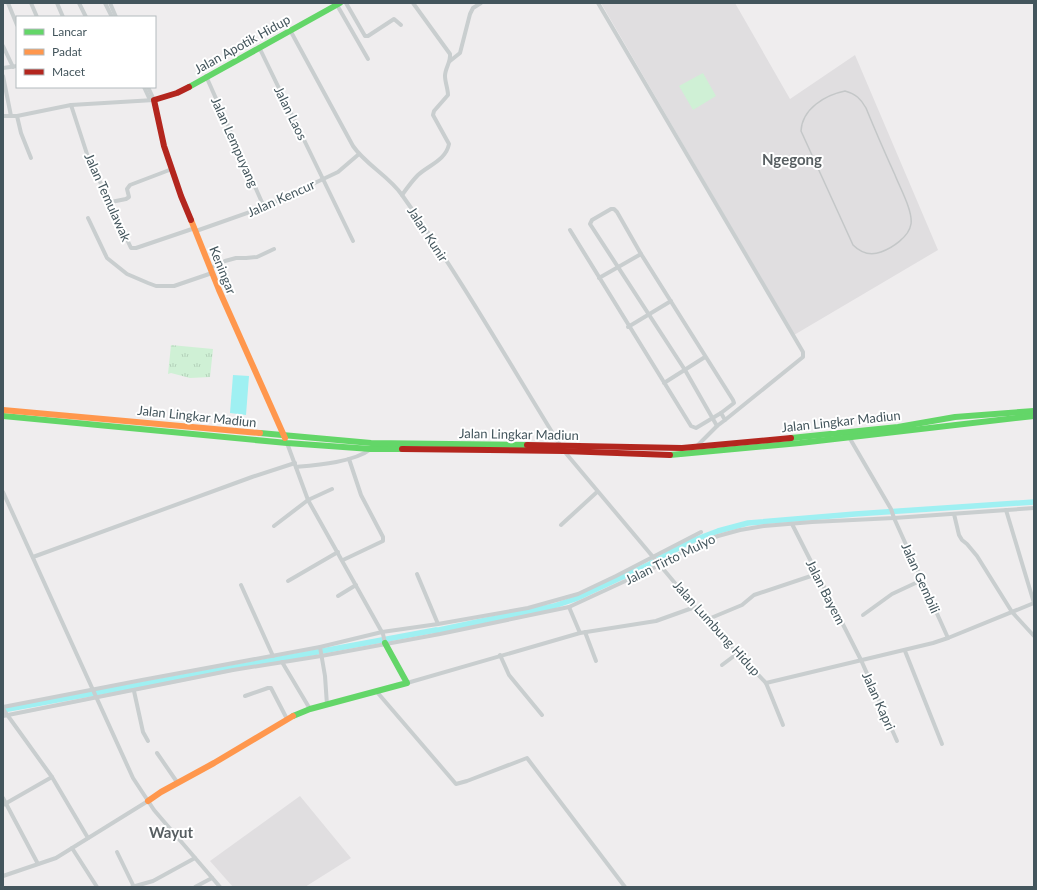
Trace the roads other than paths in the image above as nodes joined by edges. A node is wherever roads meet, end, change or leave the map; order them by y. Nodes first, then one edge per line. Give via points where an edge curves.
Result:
1 (8, 3) edge
2 (31, 3) edge
3 (57, 3) edge
4 (79, 3) edge
5 (105, 3) edge
6 (110, 3) edge
7 (346, 3) edge
8 (413, 3) edge
9 (481, 3) edge
10 (598, 3) edge
11 (338, 4) edge
12 (37, 16) edge
13 (63, 16) edge
14 (86, 16) edge
15 (112, 16) edge
16 (116, 16) edge
17 (16, 23) edge
18 (401, 25) dead end
19 (290, 30) junction
20 (3, 46) edge
21 (259, 46) junction
22 (368, 58) dead end
23 (450, 61) junction
24 (15, 67) edge
25 (3, 68) edge
26 (3, 76) edge
27 (206, 76) junction
28 (145, 88) edge
29 (148, 88) edge
30 (152, 100) junction
31 (71, 105) junction
32 (3, 116) edge
33 (11, 116) junction
34 (17, 116) junction
35 (360, 154) junction
36 (31, 158) dead end
37 (172, 169) junction
38 (323, 179) junction
39 (402, 195) junction
40 (110, 202) junction
41 (264, 207) junction
42 (88, 218) dead end
43 (196, 230) junction
44 (570, 230) dead end
45 (353, 241) dead end
46 (274, 249) dead end
47 (641, 254) junction
48 (618, 267) junction
49 (211, 270) junction
50 (599, 278) junction
51 (671, 301) junction
52 (648, 315) junction
53 (628, 326) junction
54 (705, 357) junction
55 (685, 370) junction
56 (664, 383) junction
57 (3, 410) edge
58 (1034, 411) edge
59 (721, 413) junction
60 (3, 416) edge
61 (1034, 416) edge
62 (713, 419) junction
63 (725, 420) junction
64 (183, 426) junction
65 (717, 426) junction
66 (182, 433) junction
67 (283, 436) junction
68 (849, 437) junction
69 (287, 443) junction
70 (560, 445) junction
71 (371, 446) junction
72 (696, 447) junction
73 (564, 451) junction
74 (349, 459) junction
75 (295, 462) junction
76 (296, 467) junction
77 (332, 489) dead end
78 (3, 492) edge
79 (597, 492) junction
80 (308, 500) junction
81 (1034, 508) edge
82 (1006, 510) junction
83 (954, 514) junction
84 (894, 517) junction
85 (792, 524) junction
86 (561, 525) dead end
87 (274, 526) dead end
88 (701, 532) dead end
89 (338, 552) junction
90 (33, 557) junction
91 (653, 557) junction
92 (342, 560) junction
93 (659, 564) junction
94 (416, 574) dead end
95 (817, 574) junction
96 (922, 580) junction
97 (288, 581) dead end
98 (241, 585) dead end
99 (356, 585) junction
100 (338, 596) dead end
101 (1034, 603) edge
102 (569, 606) junction
103 (695, 607) junction
104 (1012, 612) junction
105 (863, 615) dead end
106 (706, 620) junction
107 (438, 624) junction
108 (585, 632) junction
109 (382, 633) junction
110 (580, 633) junction
111 (1034, 636) edge
112 (948, 638) junction
113 (386, 643) junction
114 (320, 648) junction
115 (905, 651) junction
116 (738, 653) junction
117 (321, 655) junction
118 (500, 655) junction
119 (273, 656) junction
120 (861, 660) junction
121 (282, 662) junction
122 (596, 662) dead end
123 (722, 665) dead end
124 (407, 683) junction
125 (766, 683) junction
126 (93, 690) junction
127 (134, 691) junction
128 (377, 692) junction
129 (244, 696) dead end
130 (96, 698) junction
131 (326, 704) junction
132 (3, 708) edge
133 (310, 709) junction
134 (542, 715) dead end
135 (6, 716) edge
136 (287, 719) junction
137 (783, 725) dead end
138 (148, 741) dead end
139 (897, 741) dead end
140 (942, 744) dead end
141 (157, 753) dead end
142 (52, 777) junction
143 (177, 782) junction
144 (3, 798) edge
145 (148, 801) junction
146 (4, 804) edge
147 (88, 838) junction
148 (72, 848) junction
149 (117, 852) dead end
150 (196, 858) junction
151 (38, 864) junction
152 (3, 876) edge
153 (212, 878) junction
154 (97, 887) edge
155 (133, 887) edge
156 (194, 887) edge
157 (220, 887) edge
158 (625, 887) edge

1 - 17 street
2 - 12 street
3 - 13 street
4 - 14 street
5 - 15 street
6 - 16 street
7 - 18 street via 367,36 394,20
8 - 23 street via 448,51
9 - 23 street via 473,8 470,14 460,53
10 - 63 street via 803,352 803,357
11 - 19 main road, Jalan Apotik Hidup
11 - 22 street
19 - 21 main road, Jalan Apotik Hidup
19 - 35 street, Jalan Kunir via 343,128
20 - 24 street
21 - 27 main road, Jalan Apotik Hidup
21 - 38 street, Jalan Laos
23 - 39 street via 445,76 448,95 433,115 448,140 448,150 418,176
24 - 25 street
26 - 33 street
27 - 30 main road, Jalan Apotik Hidup via 172,95
27 - 41 street, Jalan Lempuyang
28 - 30 street
29 - 30 street
30 - 31 street
30 - 37 main road, Keningar
31 - 34 street
31 - 40 street, Jalan Temulawak via 88,154
32 - 33 street
33 - 34 street
34 - 36 street
35 - 38 street, Jalan Kencur via 338,172
35 - 39 street, Jalan Kunir via 392,182
37 - 40 street via 130,185 127,189 129,197
37 - 43 main road, Keningar
38 - 41 street, Jalan Kencur
38 - 45 street, Jalan Laos
39 - 70 street, Jalan Kunir via 459,281
40 - 43 street, Jalan Temulawak via 131,248
41 - 43 street, Jalan Kencur
42 - 49 street via 107,258 127,274 148,283 156,286 174,286
43 - 49 main road, Keningar
44 - 50 street
46 - 49 street via 257,256 230,259
47 - 48 street
47 - 48 street via 616,210 611,209 592,220 590,224
47 - 51 street
48 - 50 street
48 - 52 street
49 - 67 main road, Keningar
50 - 53 street
51 - 52 street
51 - 54 street
52 - 53 street
52 - 55 street
53 - 56 street
54 - 55 street
54 - 59 street via 733,401 732,406
55 - 56 street
55 - 62 street
56 - 62 street via 693,428
57 - 64 main road, Jalan Lingkar Madiun
58 - 72 main road, Jalan Lingkar Madiun via 955,417 898,427
59 - 62 street
59 - 63 street
60 - 66 main road, Jalan Lingkar Madiun
61 - 68 main road, Jalan Lingkar Madiun
62 - 65 street
63 - 65 street
64 - 66 main road
64 - 67 main road, Jalan Lingkar Madiun
65 - 72 street
66 - 69 main road, Jalan Lingkar Madiun
67 - 69 main road, Keningar
67 - 71 main road, Jalan Lingkar Madiun
68 - 73 main road, Jalan Lingkar Madiun via 685,454
68 - 84 street, Jalan Gembili
69 - 71 main road, Jalan Lingkar Madiun
69 - 75 street
70 - 71 main road, Jalan Lingkar Madiun
70 - 72 main road, Jalan Lingkar Madiun
71 - 73 main road, Jalan Lingkar Madiun
71 - 74 street via 362,455
73 - 79 street, Jalan Lumbung Hidup
74 - 76 street
74 - 92 street via 383,541
75 - 76 street
75 - 90 street
76 - 80 street
77 - 80 street
78 - 90 street
79 - 86 street
79 - 91 street, Jalan Lumbung Hidup
80 - 87 street
80 - 89 street
81 - 82 street, Jalan Tirto Mulyo
82 - 83 street, Jalan Tirto Mulyo
82 - 101 street
83 - 84 street, Jalan Tirto Mulyo
83 - 104 street via 958,535 977,556
84 - 85 street, Jalan Tirto Mulyo
84 - 96 street, Jalan Gembili
85 - 93 street, Jalan Tirto Mulyo via 740,530 718,536
85 - 95 street, Jalan Bayem
88 - 91 street
89 - 92 street
89 - 97 street
90 - 126 street
91 - 93 street, Jalan Lumbung Hidup
91 - 107 street via 578,594 528,608
92 - 99 street
93 - 102 street, Jalan Tirto Mulyo
93 - 103 street, Jalan Lumbung Hidup
94 - 107 street
95 - 106 street via 754,595 742,604
95 - 120 street, Jalan Bayem
96 - 105 street via 892,594
96 - 112 street, Jalan Gembili
98 - 119 street
99 - 100 street
99 - 109 street
101 - 104 street, Jalan Lumbung Hidup
102 - 110 street
102 - 113 street, Jalan Tirto Mulyo
103 - 106 street, Jalan Lumbung Hidup
103 - 108 street via 656,621
104 - 111 street
104 - 112 street, Jalan Lumbung Hidup
106 - 116 street, Jalan Lumbung Hidup
107 - 109 street
108 - 110 street
108 - 122 street
109 - 113 street
109 - 114 street
110 - 118 street
112 - 115 street, Jalan Lumbung Hidup
113 - 117 street, Jalan Tirto Mulyo
113 - 124 main road
114 - 117 street
114 - 119 street
115 - 120 street, Jalan Lumbung Hidup
115 - 140 street
116 - 123 street
116 - 125 street, Jalan Lumbung Hidup
117 - 121 street, Jalan Tirto Mulyo
117 - 131 street
118 - 124 street
118 - 134 street via 509,676
119 - 126 street
120 - 125 street, Jalan Lumbung Hidup
120 - 139 street, Jalan Kapri
121 - 127 street, Jalan Tirto Mulyo
121 - 133 street
124 - 128 main road
125 - 137 street
126 - 130 street
126 - 132 street
127 - 130 street, Jalan Tirto Mulyo
127 - 138 street via 142,732
128 - 131 main road
128 - 158 street via 456,784 527,758
129 - 136 street via 271,688
130 - 135 street, Jalan Tirto Mulyo
130 - 145 street via 133,778
131 - 133 main road
132 - 135 street
133 - 136 main road
135 - 142 street
136 - 143 main road
141 - 143 street
142 - 146 street
142 - 147 street
143 - 145 main road
144 - 146 street
145 - 147 street
145 - 150 street
146 - 151 street
147 - 148 street
148 - 151 street via 56,858
148 - 154 street
149 - 155 street
150 - 153 street
150 - 155 street via 153,881
151 - 152 street
153 - 156 street
153 - 157 street

